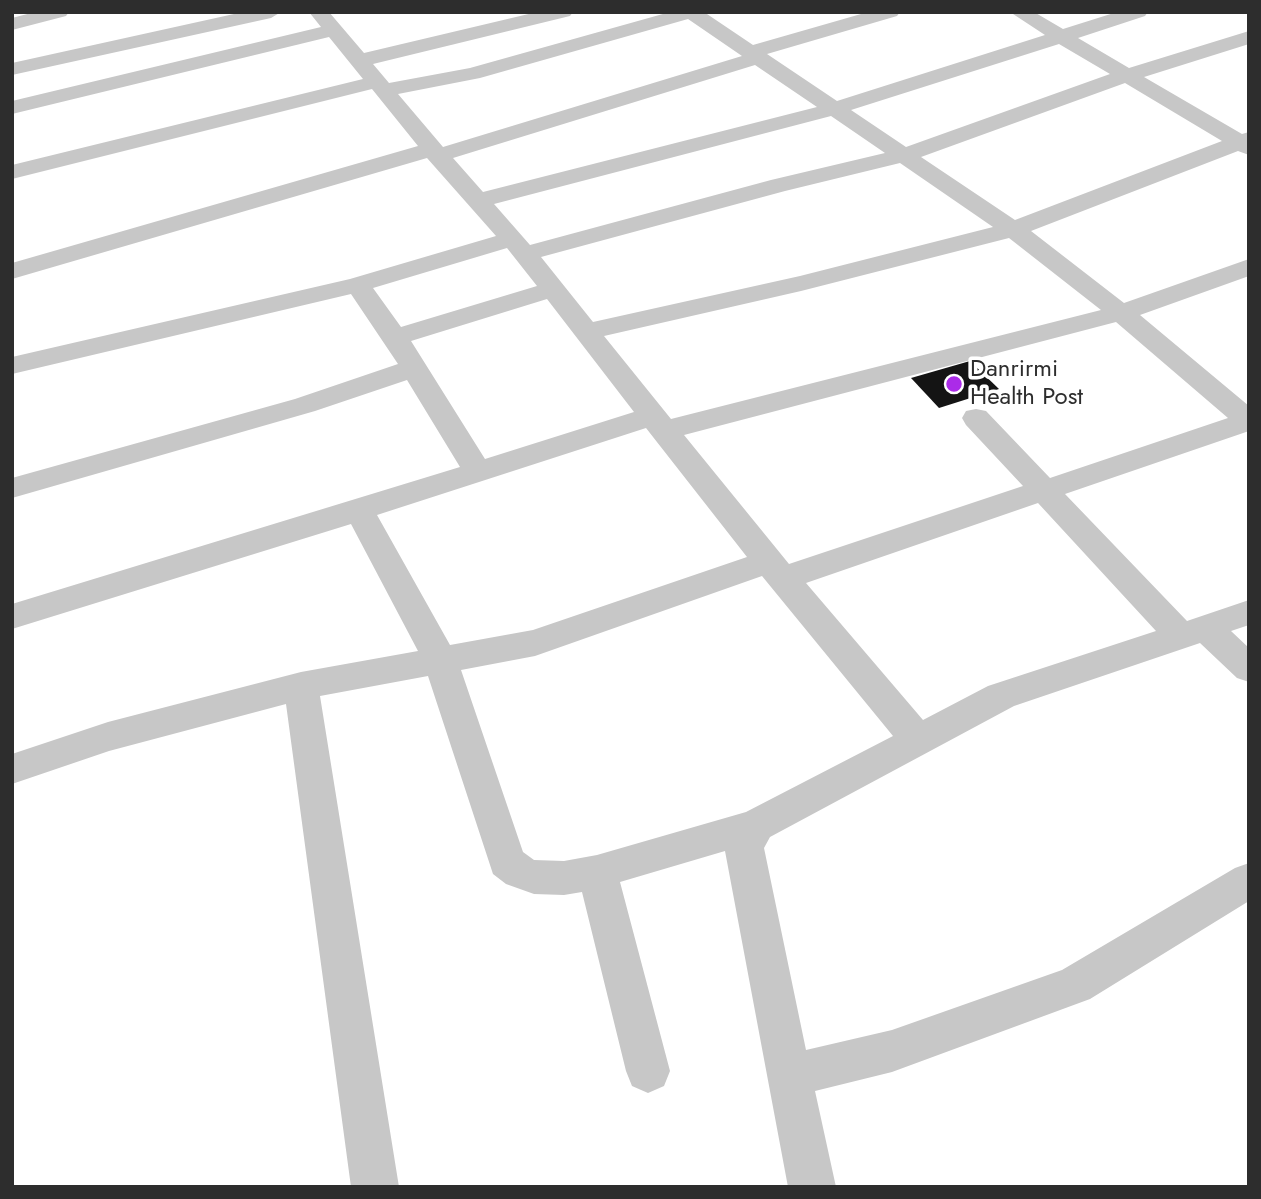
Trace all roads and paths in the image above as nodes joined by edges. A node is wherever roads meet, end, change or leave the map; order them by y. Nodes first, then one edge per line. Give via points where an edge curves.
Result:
1 (59, 12) edge
2 (271, 12) edge
3 (563, 12) edge
4 (691, 12) edge
5 (890, 12) edge
6 (1020, 12) edge
7 (1138, 12) edge
8 (326, 21) edge
9 (12, 24) edge
10 (1249, 37) edge
11 (1065, 38) junction
12 (755, 55) junction
13 (358, 61) junction
14 (12, 69) edge
15 (1126, 75) junction
16 (379, 86) junction
17 (12, 108) edge
18 (834, 110) junction
19 (1246, 143) edge
20 (435, 153) junction
21 (901, 156) junction
22 (12, 172) edge
23 (478, 201) junction
24 (1013, 229) junction
25 (519, 247) junction
26 (1249, 267) edge
27 (12, 271) edge
28 (357, 285) junction
29 (554, 289) junction
30 (1121, 313) junction
31 (588, 331) junction
32 (395, 337) junction
33 (12, 366) edge
34 (415, 368) junction
35 (976, 418) dead end
36 (1249, 421) edge
37 (657, 424) junction
38 (478, 472) junction
39 (12, 488) edge
40 (1044, 489) junction
41 (359, 510) junction
42 (775, 570) junction
43 (1249, 612) edge
44 (12, 617) edge
45 (1194, 632) junction
46 (441, 661) junction
47 (1249, 669) edge
48 (301, 686) junction
49 (917, 739) junction
50 (12, 769) edge
51 (756, 825) junction
52 (597, 872) junction
53 (1249, 880) edge
54 (648, 1070) dead end
55 (789, 1076) junction
56 (375, 1187) edge
57 (812, 1187) edge

1 - 9 street
2 - 14 street
3 - 13 street
4 - 12 street
4 - 16 street via 473,74
5 - 12 street
6 - 11 street
7 - 11 street
8 - 13 street
8 - 17 street
10 - 15 street
11 - 15 street
11 - 18 street
12 - 18 street
12 - 20 street
13 - 16 street
15 - 19 street
15 - 21 street
16 - 20 street
16 - 22 street
18 - 21 street
18 - 23 street
19 - 24 street
20 - 23 street
20 - 27 street
21 - 24 street
21 - 25 street
23 - 25 street
24 - 30 street
24 - 31 street
25 - 28 street
25 - 29 street
26 - 30 street
28 - 32 street
28 - 33 street
29 - 31 street
29 - 32 street
30 - 36 street
30 - 37 street
31 - 37 street
32 - 34 street
34 - 38 street
34 - 39 street via 305,405
35 - 40 street
36 - 40 street
37 - 38 street
37 - 42 street
38 - 41 street
40 - 42 street
40 - 45 street
41 - 44 street
41 - 46 street
42 - 46 street via 535,643
42 - 49 street
43 - 45 street
45 - 47 street
45 - 49 street via 1001,696
46 - 48 street
46 - 52 street via 507,862 534,877
48 - 50 street via 108,737
48 - 56 street
49 - 51 street
51 - 52 street
51 - 55 street via 744,848
52 - 54 street
53 - 55 street via 1075,985 903,1048
55 - 57 street

